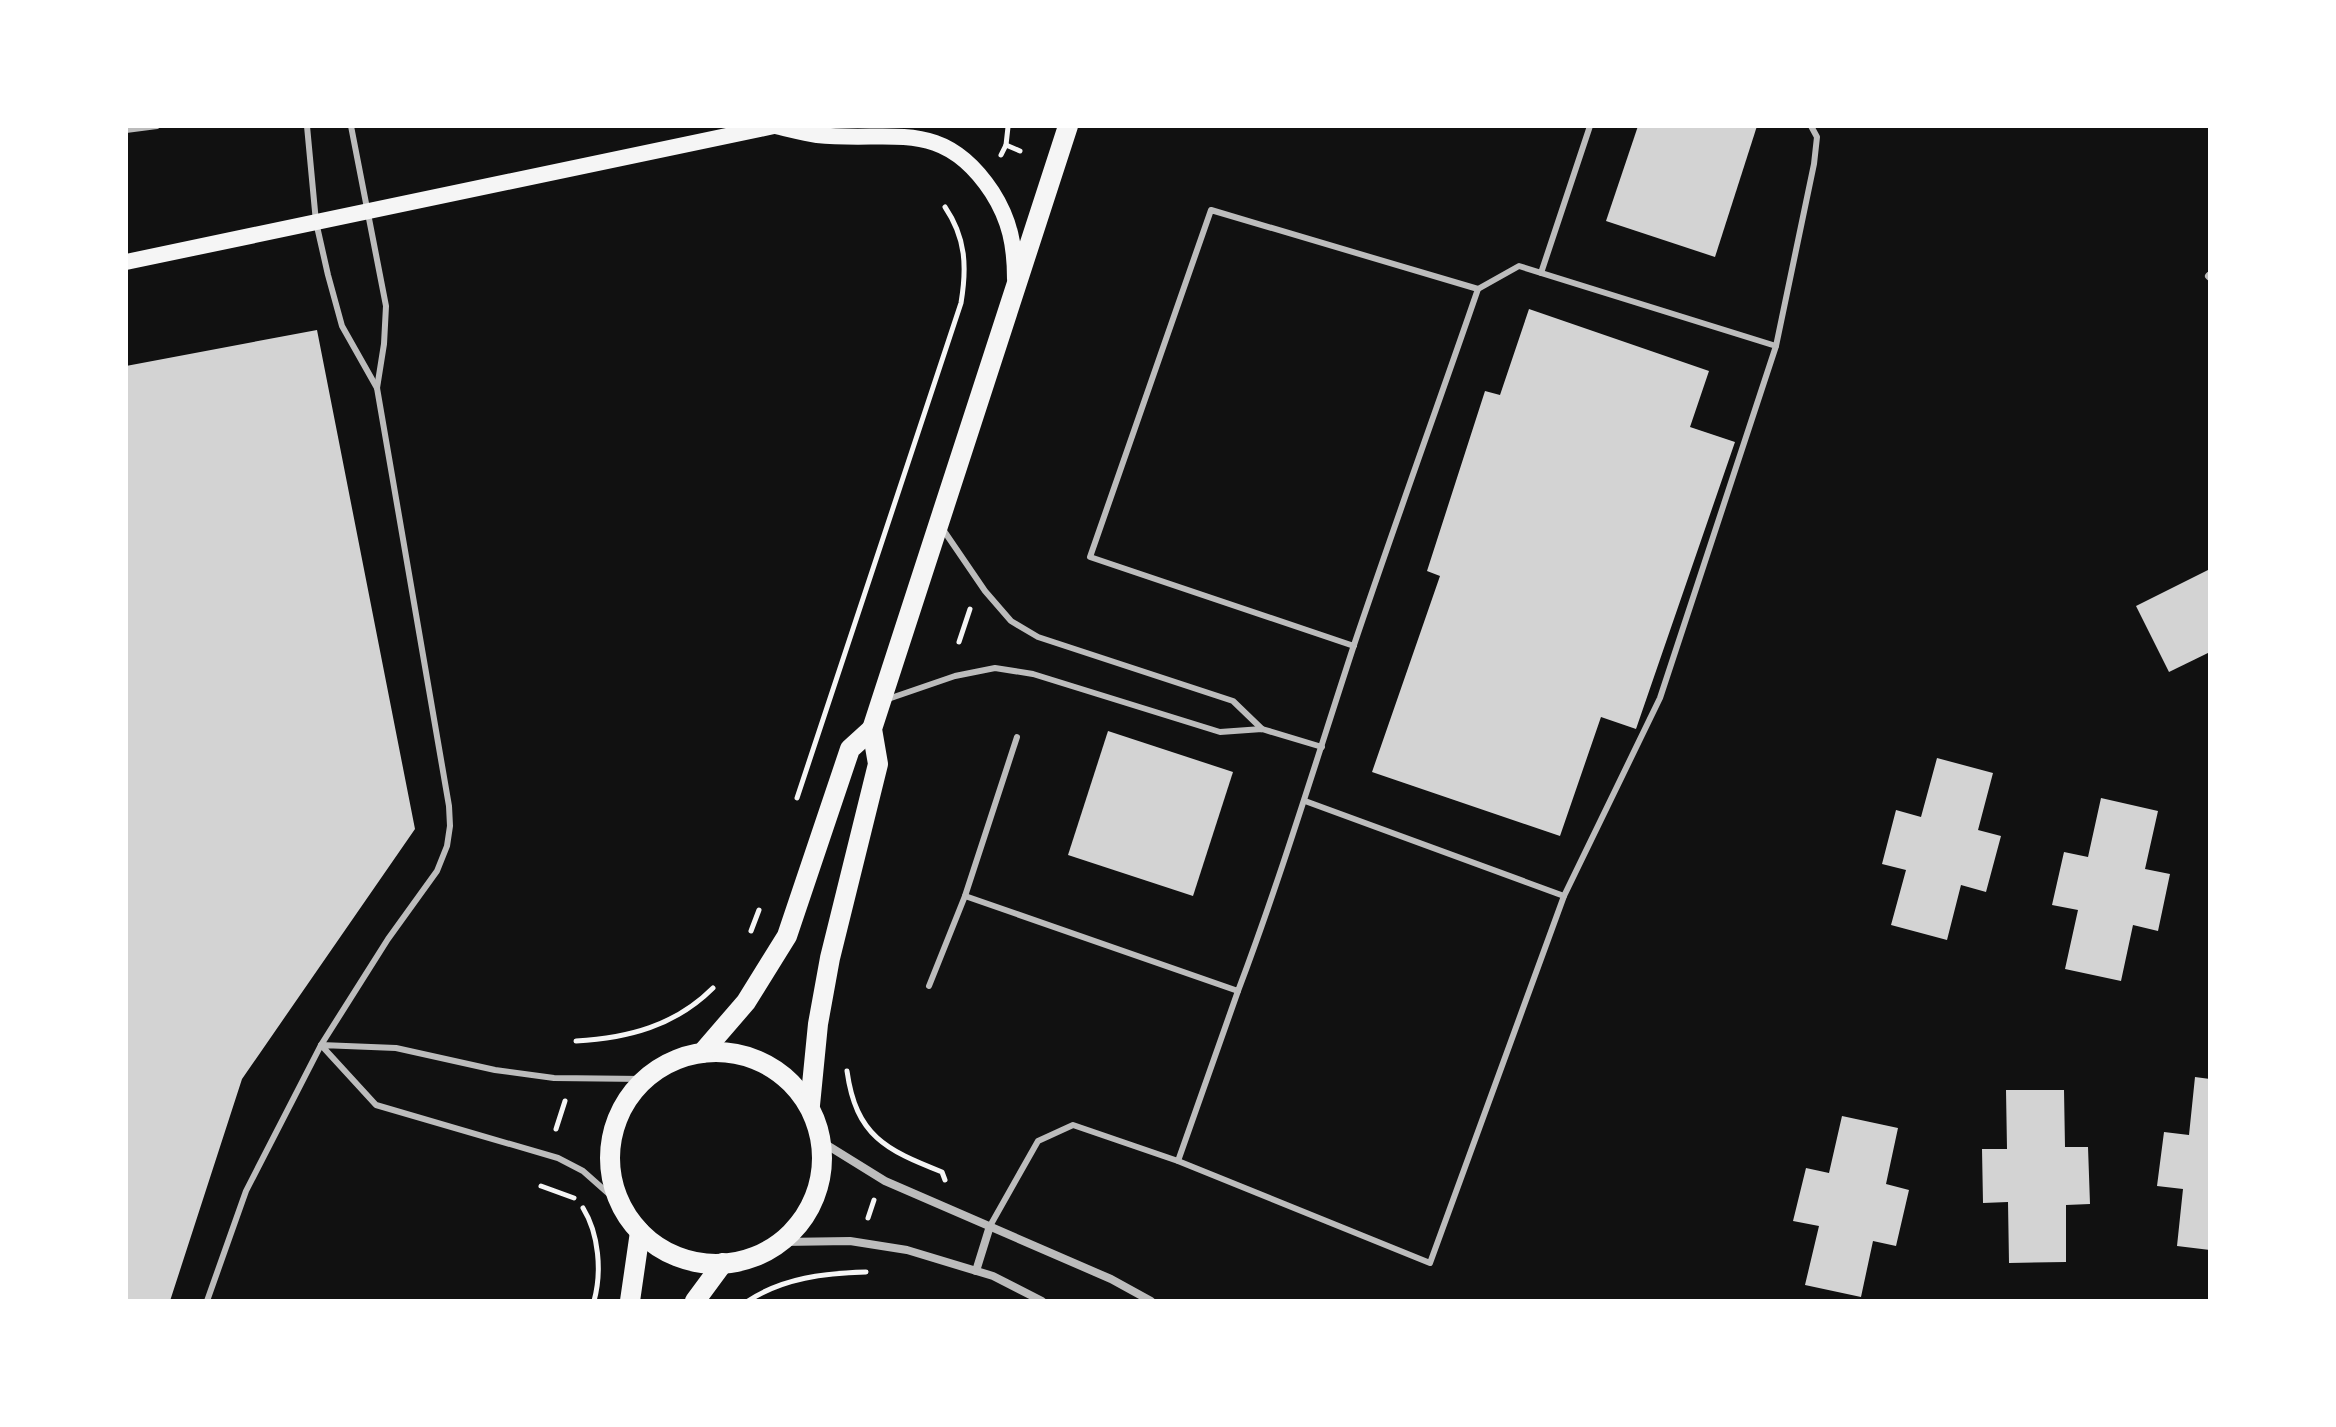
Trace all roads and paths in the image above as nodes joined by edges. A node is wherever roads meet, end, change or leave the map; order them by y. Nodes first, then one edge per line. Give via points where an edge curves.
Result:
1 (157, 126) edge
2 (307, 126) edge
3 (351, 126) edge
4 (775, 126) edge
5 (1068, 126) edge
6 (1590, 126) edge
7 (1811, 126) edge
8 (1008, 127) edge
9 (126, 130) edge
10 (711, 132) edge
11 (1006, 145) junction
12 (1020, 151) dead end
13 (1001, 155) dead end
14 (945, 207) dead end
15 (368, 212) junction
16 (316, 222) junction
17 (126, 262) edge
18 (1541, 273) junction
19 (1478, 289) junction
20 (1014, 292) junction
21 (1776, 346) junction
22 (377, 388) junction
23 (939, 525) junction
24 (972, 604) dead end
25 (959, 642) dead end
26 (1354, 646) junction
27 (881, 702) junction
28 (872, 729) junction
29 (1262, 729) junction
30 (1017, 737) dead end
31 (1322, 747) junction
32 (796, 799) dead end
33 (1305, 801) junction
34 (965, 896) junction
35 (1564, 896) junction
36 (763, 898) dead end
37 (747, 938) dead end
38 (717, 983) dead end
39 (929, 986) dead end
40 (1238, 991) junction
41 (576, 1041) dead end
42 (321, 1045) junction
43 (702, 1053) junction
44 (846, 1058) dead end
45 (643, 1079) junction
46 (566, 1101) dead end
47 (810, 1105) junction
48 (556, 1129) dead end
49 (822, 1142) junction
50 (1178, 1161) junction
51 (942, 1172) dead end
52 (541, 1186) dead end
53 (874, 1199) dead end
54 (618, 1202) junction
55 (868, 1218) dead end
56 (990, 1226) junction
57 (640, 1232) junction
58 (782, 1242) junction
59 (723, 1263) junction
60 (976, 1271) junction
61 (881, 1274) dead end
62 (207, 1301) edge
63 (594, 1301) edge
64 (630, 1301) edge
65 (695, 1301) edge
66 (748, 1301) edge
67 (1042, 1301) edge
68 (1151, 1301) edge

1 - 9 lane
2 - 16 lane
3 - 15 lane
4 - 10 main road
4 - 20 main road via 816,135 906,136 959,154 1002,208 1012,236
5 - 20 main road
6 - 18 lane
7 - 21 lane via 1817,137 1814,164
8 - 11 path
10 - 15 main road
11 - 12 path
11 - 13 path
14 - 32 path via 962,239 966,272 961,303
15 - 16 main road
15 - 22 lane via 386,306
16 - 17 main road
16 - 22 lane via 342,326
18 - 19 lane via 1519,266
18 - 21 lane
19 - 26 lane
19 - 26 lane via 1211,210 1104,515 1090,557
20 - 23 main road
21 - 35 lane via 1660,698
22 - 42 lane via 450,826 437,871
23 - 27 main road
23 - 29 lane via 1011,621 1038,637 1233,701
24 - 25 path
26 - 31 lane
27 - 28 main road
27 - 29 lane via 995,668 1033,674 1220,732
28 - 43 main road via 850,749 787,936 746,1002
28 - 47 main road via 878,764 830,958
29 - 31 lane
30 - 34 lane
31 - 33 lane
33 - 35 lane
33 - 40 lane
34 - 39 lane
34 - 40 lane
35 - 50 lane via 1430,1263
36 - 37 path
38 - 41 path via 670,1020 638,1033
40 - 50 lane
42 - 45 lane via 396,1048 554,1078
42 - 54 lane via 376,1105 558,1158 583,1171
42 - 62 lane via 246,1191
43 - 45 main road via 669,1063
43 - 47 main road via 737,1054 764,1063 792,1083
44 - 51 path via 852,1098 862,1120 898,1155
45 - 54 main road via 623,1105 610,1137 609,1171
46 - 48 path
47 - 49 main road
49 - 56 street via 885,1181
49 - 58 main road via 817,1195
50 - 56 lane via 1073,1125 1038,1141
52 - 63 path via 572,1196 586,1210 599,1265
53 - 55 path
54 - 57 main road
56 - 60 street
56 - 68 street
57 - 59 main road via 681,1257
57 - 64 main road
58 - 59 main road
58 - 60 street via 866,1243
59 - 65 main road
60 - 67 street
61 - 66 path via 814,1276 782,1283

